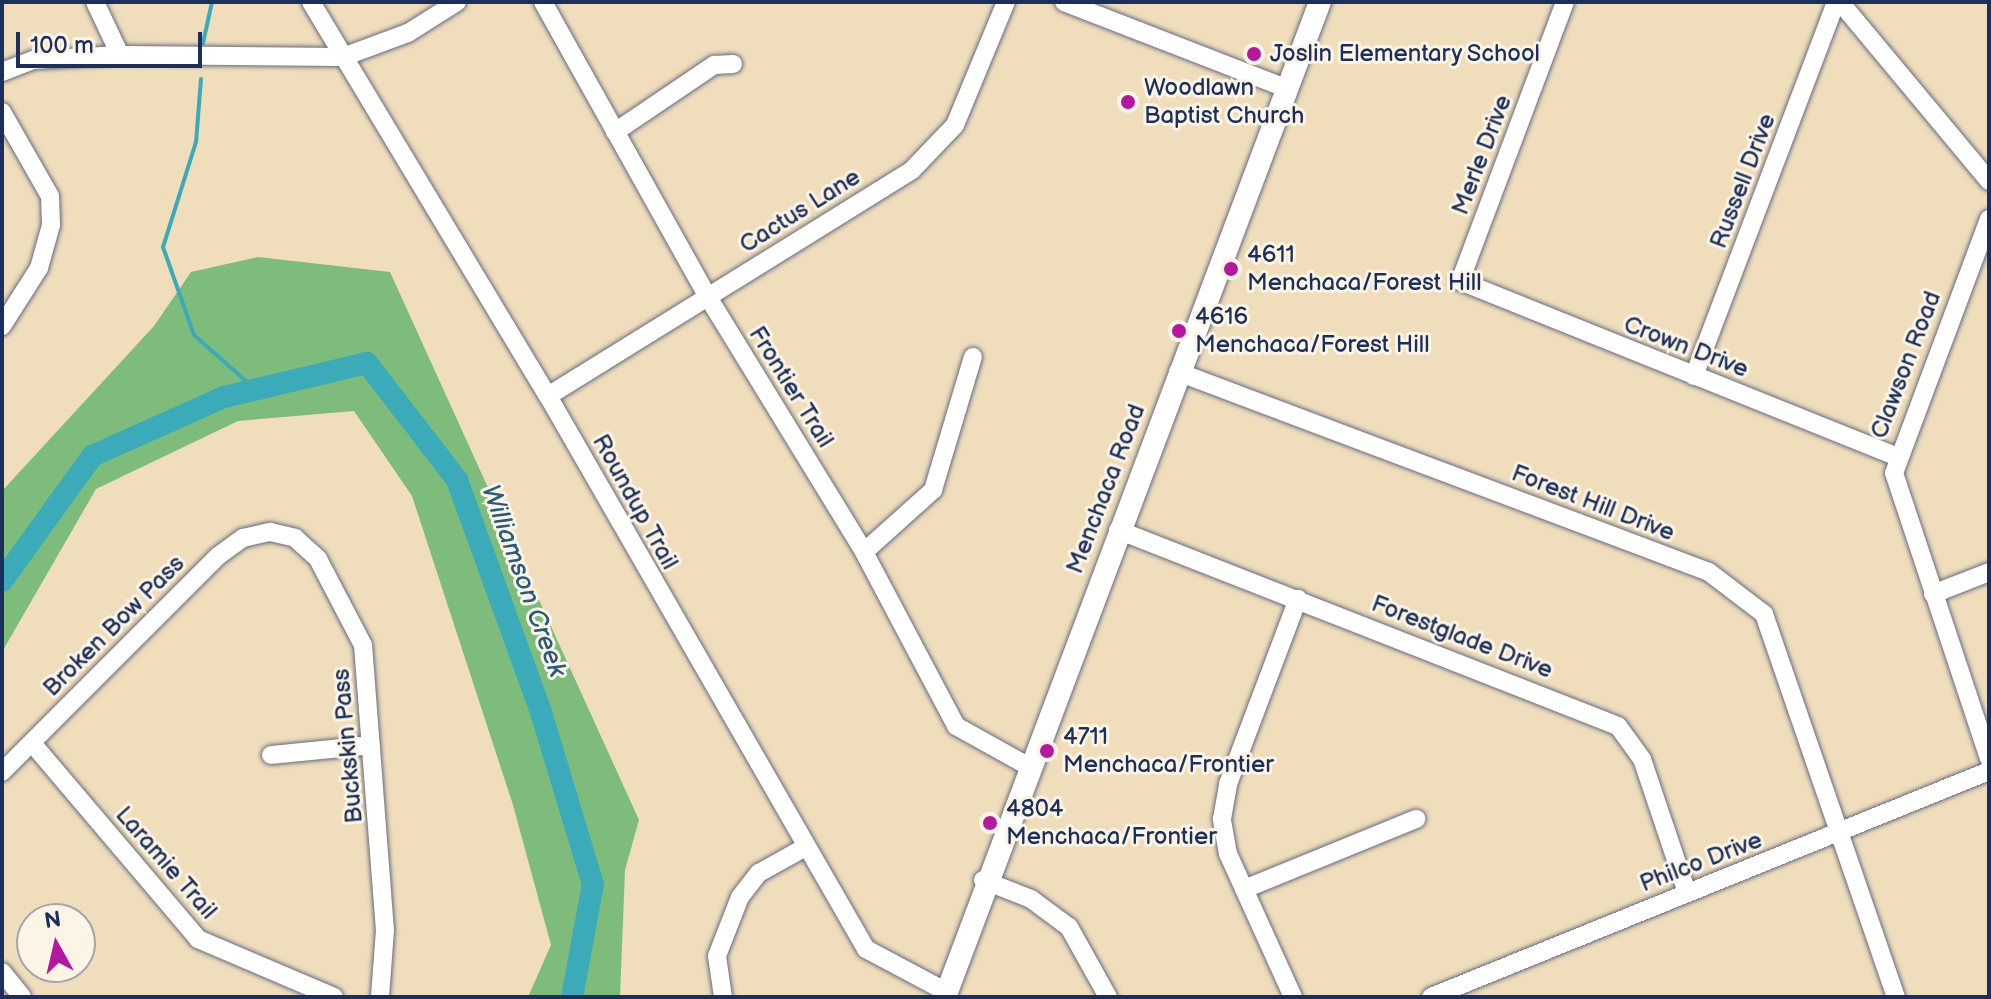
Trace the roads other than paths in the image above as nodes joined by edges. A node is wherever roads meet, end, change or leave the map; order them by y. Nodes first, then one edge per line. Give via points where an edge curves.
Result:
1 (95, 2) edge
2 (311, 2) edge
3 (457, 2) edge
4 (543, 2) edge
5 (1006, 2) edge
6 (1064, 2) edge
7 (1320, 2) edge
8 (1565, 2) edge
9 (1838, 2) edge
10 (120, 55) junction
11 (343, 57) junction
12 (733, 64) dead end
13 (2, 72) edge
14 (1288, 89) junction
15 (2, 112) edge
16 (615, 132) junction
17 (1989, 181) edge
18 (1989, 219) edge
19 (1460, 281) joint
20 (708, 297) junction
21 (2, 326) edge
22 (973, 357) dead end
23 (1178, 372) junction
24 (1694, 376) junction
25 (548, 396) junction
26 (1896, 456) junction
27 (1118, 530) junction
28 (270, 532) joint
29 (864, 552) junction
30 (1989, 572) edge
31 (1933, 594) junction
32 (1298, 599) junction
33 (32, 743) junction
34 (371, 745) junction
35 (271, 755) dead end
36 (1989, 758) edge
37 (1028, 766) junction
38 (1989, 771) edge
39 (2, 772) edge
40 (1416, 819) dead end
41 (1842, 834) junction
42 (802, 849) junction
43 (983, 880) junction
44 (1247, 888) junction
45 (1687, 893) junction
46 (3, 978) edge
47 (946, 994) edge
48 (1891, 995) edge
49 (22, 997) edge
50 (334, 997) edge
51 (380, 997) edge
52 (723, 997) edge
53 (1108, 997) edge
54 (1293, 997) edge
55 (1431, 997) edge

1 - 10 street
2 - 11 street, Roundup Trail
3 - 11 street via 408,33
4 - 16 street, Frontier Trail
5 - 20 street, Cactus Lane via 955,125 912,170
6 - 14 street
7 - 14 main road, Menchaca Road
8 - 19 street, Merle Drive
9 - 17 street
9 - 24 street, Russell Drive
10 - 11 street
10 - 13 street via 33,60
11 - 25 street, Roundup Trail
12 - 16 street via 714,65
14 - 23 main road, Menchaca Road
15 - 21 street via 50,196 51,225 39,268
16 - 20 street, Frontier Trail
18 - 26 street, Clawson Road
19 - 24 street, Crown Drive
20 - 25 street, Cactus Lane
20 - 29 street, Frontier Trail
22 - 29 street via 933,490
23 - 27 main road, Menchaca Road
23 - 41 street, Forest Hill Drive via 1709,572 1764,614
24 - 26 street, Crown Drive
25 - 42 street, Roundup Trail
26 - 31 street, Clawson Road via 1896,491
27 - 32 street, Forestglade Drive
27 - 37 main road, Menchaca Road
28 - 33 street, Broken Bow Pass via 218,556
28 - 34 street, Buckskin Pass via 307,549 344,600 363,645
29 - 37 street, Frontier Trail via 956,726
30 - 31 street
31 - 36 street, Clawson Road
32 - 44 street via 1228,784 1222,819 1228,854
32 - 45 street, Forestglade Drive via 1618,726 1642,759
33 - 39 street, Broken Bow Pass
33 - 50 street, Laramie Trail via 198,939
34 - 35 street
34 - 51 street, Buckskin Pass via 385,930
37 - 43 main road, Menchaca Road
38 - 41 street, Philco Drive
40 - 44 street
41 - 45 street, Philco Drive
41 - 48 street, Forest Hill Drive
42 - 47 street, Roundup Trail via 866,949
42 - 52 street via 759,873 740,897 717,956
43 - 47 main road, Menchaca Road
43 - 53 street via 1031,899 1069,927
44 - 54 street
45 - 55 street, Philco Drive
46 - 49 street

